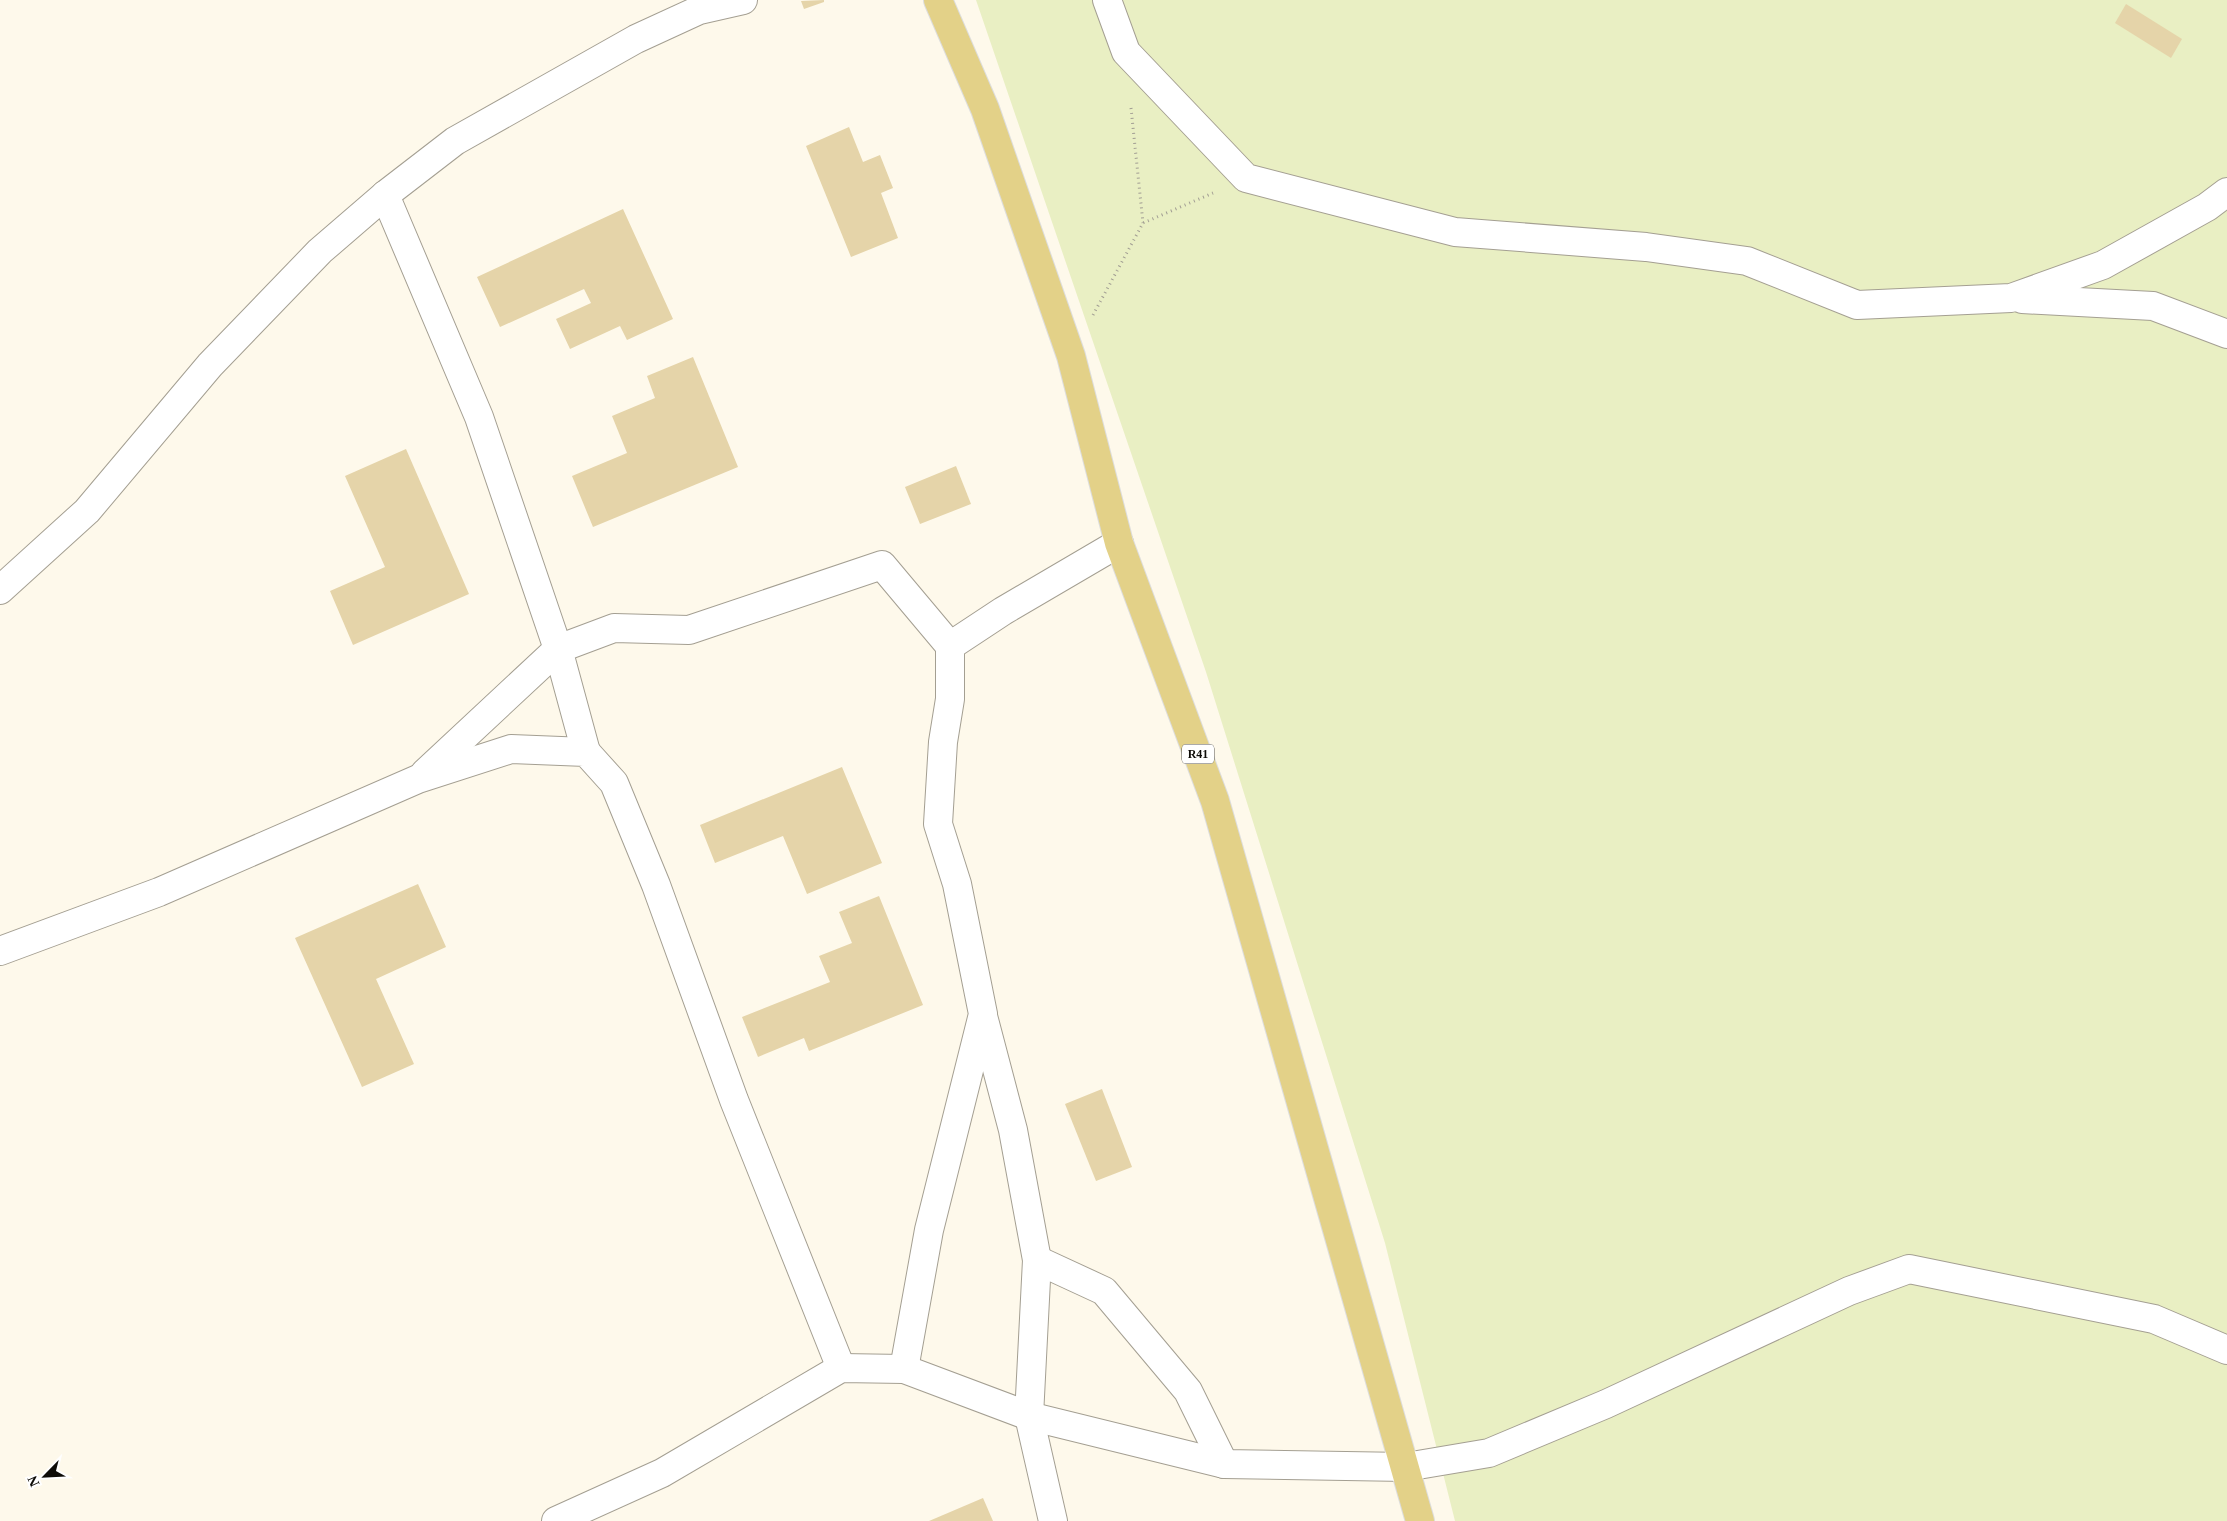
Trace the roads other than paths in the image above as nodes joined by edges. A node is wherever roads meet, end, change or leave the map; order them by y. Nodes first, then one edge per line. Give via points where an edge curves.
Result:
1 (743, 0) edge
2 (938, 0) edge
3 (1107, 0) edge
4 (2227, 192) edge
5 (385, 196) junction
6 (2011, 298) junction
7 (2227, 334) edge
8 (1119, 543) junction
9 (0, 590) edge
10 (950, 646) junction
11 (558, 649) junction
12 (586, 752) junction
13 (418, 780) junction
14 (0, 951) edge
15 (982, 1014) junction
16 (1037, 1260) junction
17 (2227, 1350) edge
18 (841, 1368) junction
19 (904, 1369) junction
20 (1029, 1416) junction
21 (1224, 1464) junction
22 (1406, 1467) junction
23 (556, 1521) edge
24 (1053, 1521) edge
25 (1420, 1521) edge

1 - 5 street via 699,10 636,39 455,141
2 - 8 main road, R41 via 985,110 1071,356
3 - 6 street via 1126,52 1246,178 1455,232 1646,247 1747,261 1857,305
4 - 6 street via 2207,207 2103,265
5 - 9 street via 320,252 210,365 87,511
5 - 11 street via 479,417
6 - 7 street via 2153,306
8 - 10 street
8 - 22 main road, R41 via 1216,801
10 - 11 street via 882,565 690,630 614,628
10 - 15 street via 950,699 943,742 938,824 957,884
11 - 12 street
11 - 13 street
12 - 13 street via 511,749
12 - 18 street via 614,783 656,885 734,1100
13 - 14 street via 159,892
15 - 16 street via 1012,1130
15 - 19 street via 929,1230
16 - 20 street
16 - 21 street via 1104,1291 1188,1391
17 - 22 street via 2154,1319 1909,1269 1849,1291 1615,1400 1489,1452
18 - 19 street
18 - 23 street via 662,1473
19 - 20 street
20 - 21 street
20 - 24 street
21 - 22 street
22 - 25 main road, R41

